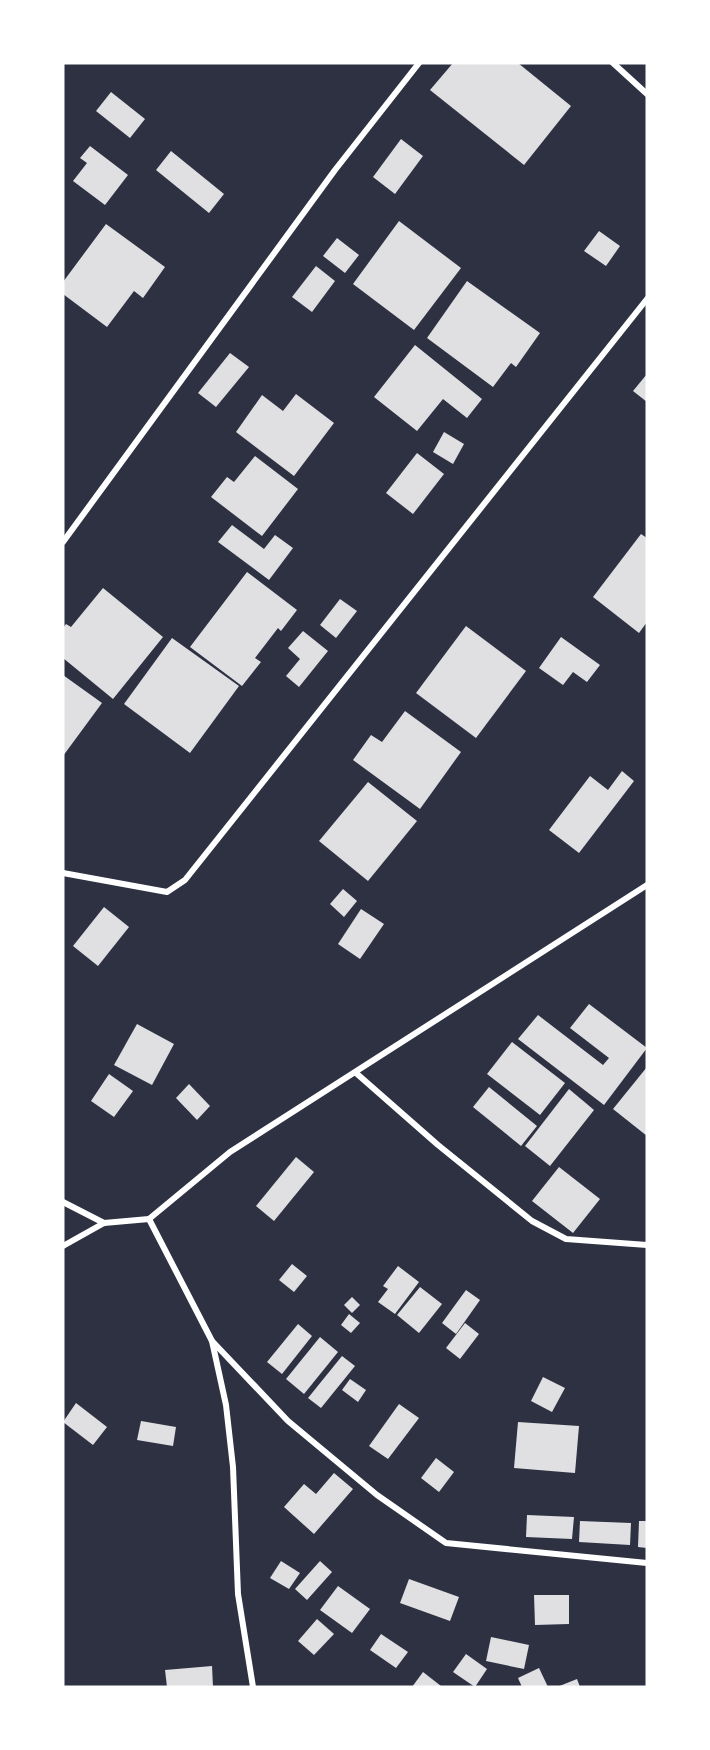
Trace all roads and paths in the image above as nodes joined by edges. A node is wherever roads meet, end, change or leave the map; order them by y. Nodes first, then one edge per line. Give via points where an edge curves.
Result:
1 (419, 63) edge
2 (613, 63) edge
3 (647, 94) edge
4 (647, 299) edge
5 (63, 542) edge
6 (63, 873) edge
7 (647, 885) edge
8 (356, 1073) junction
9 (63, 1202) edge
10 (149, 1219) junction
11 (104, 1222) junction
12 (63, 1245) edge
13 (647, 1245) edge
14 (212, 1341) junction
15 (647, 1563) edge
16 (253, 1687) edge

1 - 5 street via 335,170
2 - 3 street
4 - 6 street via 185,880 167,892
7 - 8 street
8 - 10 street via 230,1152
8 - 13 street via 532,1221 566,1239
9 - 11 street
10 - 11 street
10 - 14 street
11 - 12 street
14 - 15 street via 288,1421 377,1496 446,1543
14 - 16 street via 226,1405 233,1467 238,1594

